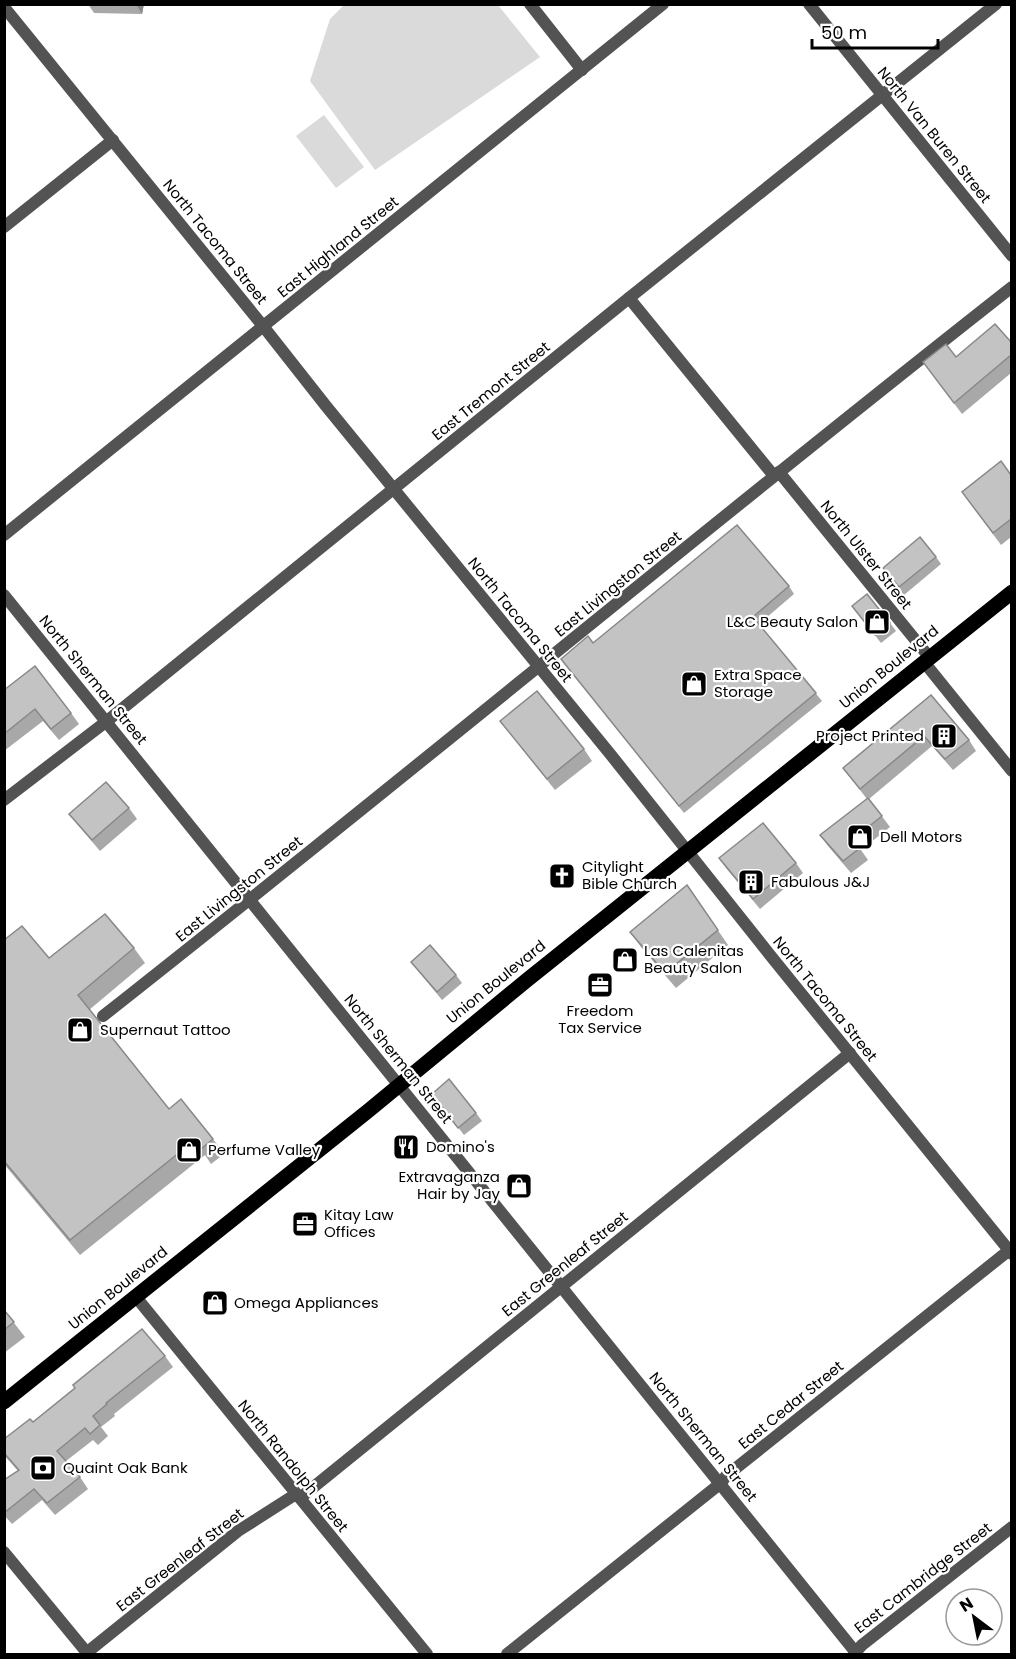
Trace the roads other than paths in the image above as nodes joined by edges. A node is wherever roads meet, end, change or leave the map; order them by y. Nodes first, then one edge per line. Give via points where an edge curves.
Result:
1 (530, 4) edge
2 (663, 4) edge
3 (810, 4) edge
4 (996, 4) edge
5 (4, 7) edge
6 (582, 69) junction
7 (883, 95) junction
8 (112, 140) junction
9 (4, 227) edge
10 (1011, 256) edge
11 (1011, 287) edge
12 (629, 298) junction
13 (263, 326) junction
14 (777, 474) junction
15 (394, 488) junction
16 (4, 535) edge
17 (1011, 592) edge
18 (4, 595) edge
19 (927, 660) junction
20 (539, 667) junction
21 (107, 721) junction
22 (1011, 771) edge
23 (4, 800) edge
24 (688, 851) junction
25 (250, 899) junction
26 (103, 1016) dead end
27 (850, 1053) junction
28 (399, 1084) junction
29 (1010, 1251) edge
30 (561, 1286) junction
31 (136, 1297) junction
32 (4, 1402) edge
33 (721, 1483) junction
34 (298, 1496) junction
35 (1011, 1527) edge
36 (4, 1551) edge
37 (87, 1654) edge
38 (427, 1654) edge
39 (507, 1654) edge
40 (856, 1654) edge

1 - 6 street
2 - 6 street, East Highland Street
3 - 7 street, North Van Buren Street
4 - 7 street, East Tremont Street
5 - 8 street, North Tacoma Street
6 - 13 street, East Highland Street
7 - 10 street, North Van Buren Street
7 - 12 street, East Tremont Street
8 - 9 street
8 - 13 street, North Tacoma Street
11 - 14 street, East Livingston Street
12 - 14 street, North Ulster Street
12 - 15 street, East Tremont Street
13 - 15 street, North Tacoma Street
13 - 16 street, East Highland Street
14 - 19 street, North Ulster Street
14 - 20 street, East Livingston Street
15 - 20 street, North Tacoma Street
15 - 21 street, East Tremont Street
17 - 19 main road, Union Boulevard
18 - 21 street, North Sherman Street
19 - 22 street, North Ulster Street
19 - 24 main road, Union Boulevard
20 - 24 street, North Tacoma Street
20 - 25 street, East Livingston Street
21 - 23 street, East Tremont Street
21 - 25 street, North Sherman Street
24 - 27 street, North Tacoma Street
24 - 28 main road, Union Boulevard
25 - 26 street, East Livingston Street
25 - 28 street, North Sherman Street
27 - 29 street, North Tacoma Street
27 - 30 street, East Greenleaf Street
28 - 30 street, North Sherman Street
28 - 31 main road, Union Boulevard
29 - 33 street, East Cedar Street
30 - 33 street, North Sherman Street
30 - 34 street, East Greenleaf Street
31 - 32 main road, Union Boulevard
31 - 34 street, North Randolph Street
33 - 39 street, East Cedar Street
33 - 40 street, North Sherman Street
34 - 37 street, East Greenleaf Street via 238,1531
34 - 38 street, North Randolph Street
35 - 40 street, East Cambridge Street via 862,1645
36 - 37 street

